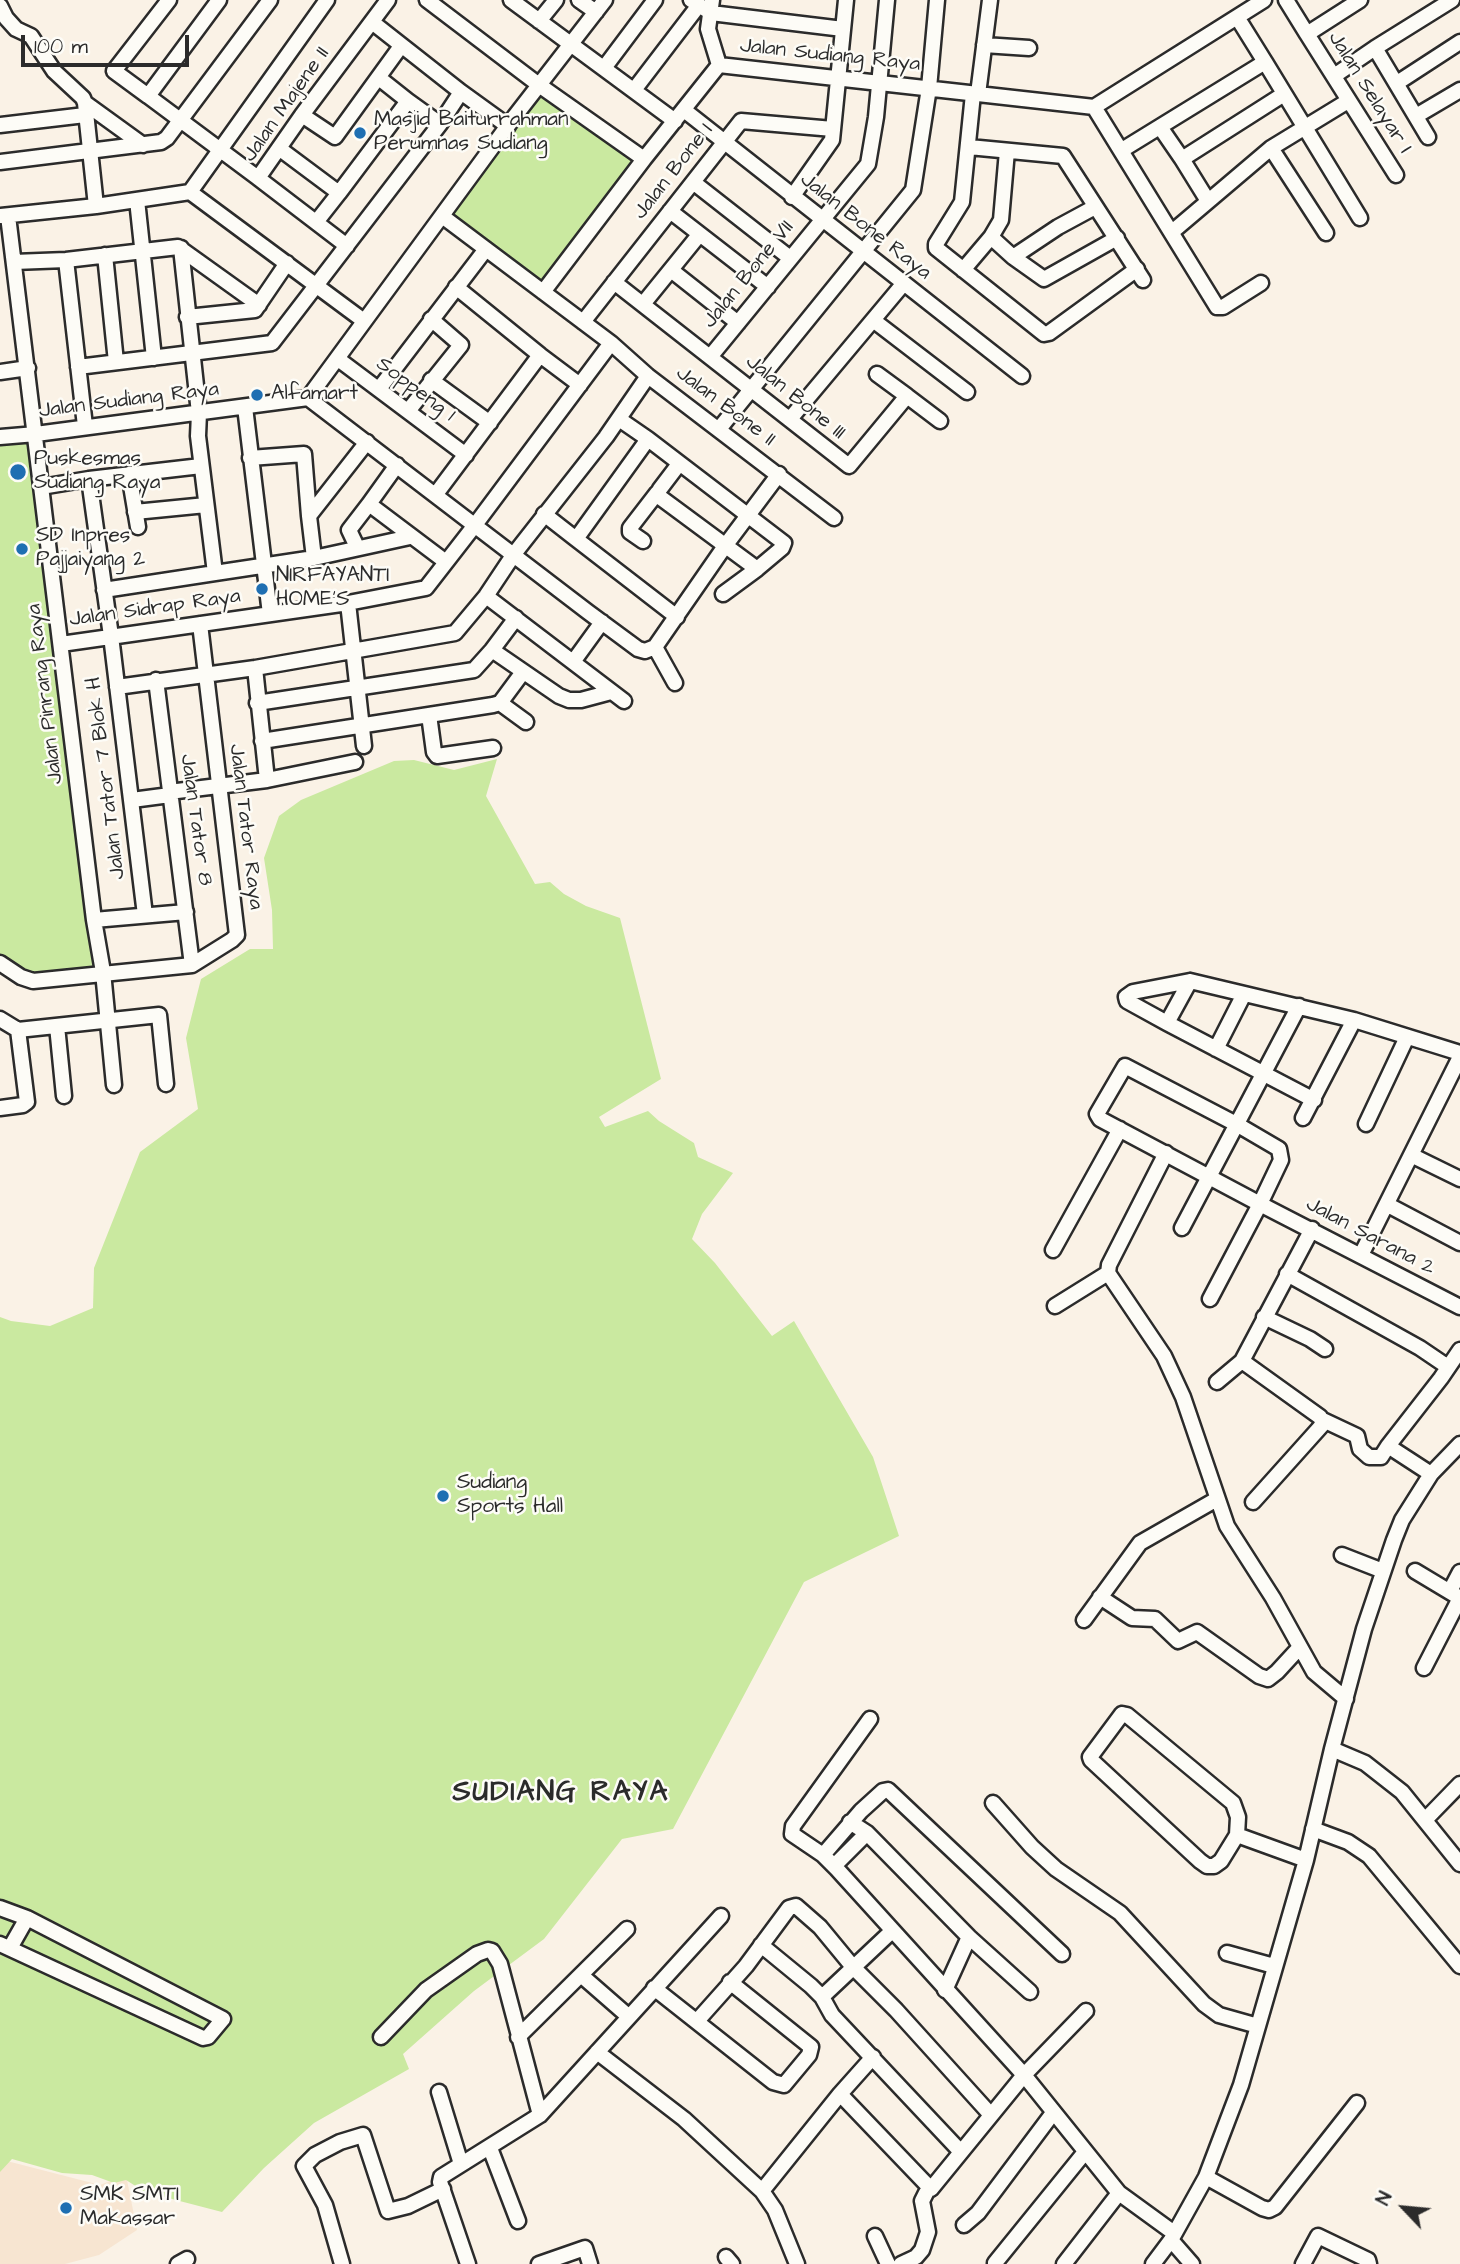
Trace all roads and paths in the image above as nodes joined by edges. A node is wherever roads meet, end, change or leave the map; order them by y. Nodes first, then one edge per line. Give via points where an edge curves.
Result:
1 (169, 0) edge
2 (219, 0) edge
3 (270, 0) edge
4 (327, 0) edge
5 (388, 0) edge
6 (428, 0) edge
7 (511, 0) edge
8 (556, 0) edge
9 (579, 0) edge
10 (655, 0) edge
11 (846, 0) edge
12 (887, 0) edge
13 (937, 0) edge
14 (990, 0) edge
15 (1264, 0) edge
16 (1286, 0) edge
17 (1360, 0) edge
18 (1452, 0) edge
19 (703, 4) edge
20 (0, 6) edge
21 (601, 6) edge
22 (1237, 17) junction
23 (539, 21) junction
24 (372, 22) junction
25 (844, 29) junction
26 (1307, 34) junction
27 (1460, 42) edge
28 (571, 45) junction
29 (984, 45) junction
30 (401, 46) junction
31 (1029, 48) dead end
32 (1375, 48) junction
33 (1265, 62) junction
34 (719, 65) junction
35 (604, 68) junction
36 (1334, 76) junction
37 (838, 77) junction
38 (379, 78) junction
39 (879, 83) junction
40 (1396, 83) junction
41 (540, 85) junction
42 (929, 88) junction
43 (634, 90) junction
44 (1460, 90) edge
45 (461, 92) junction
46 (976, 94) junction
47 (1284, 94) junction
48 (148, 96) junction
49 (408, 101) junction
50 (1348, 101) junction
51 (1094, 107) junction
52 (85, 109) junction
53 (302, 115) junction
54 (679, 116) junction
55 (1416, 116) junction
56 (179, 121) junction
57 (440, 124) junction
58 (0, 125) edge
59 (508, 126) junction
60 (1305, 126) junction
61 (1160, 127) junction
62 (832, 129) junction
63 (1428, 137) dead end
64 (724, 142) junction
65 (143, 145) junction
66 (969, 147) junction
67 (1271, 148) junction
68 (280, 149) junction
69 (91, 150) junction
70 (219, 150) junction
71 (1122, 150) junction
72 (1007, 151) junction
73 (644, 159) junction
74 (1182, 159) junction
75 (0, 162) edge
76 (1396, 175) dead end
77 (258, 178) junction
78 (693, 182) junction
79 (190, 192) junction
80 (339, 193) junction
81 (792, 197) junction
82 (137, 200) junction
83 (1208, 201) junction
84 (96, 206) junction
85 (1096, 207) junction
86 (670, 211) junction
87 (4, 216) edge
88 (442, 216) junction
89 (1360, 218) dead end
90 (820, 219) junction
91 (317, 221) junction
92 (1172, 232) junction
93 (1326, 233) dead end
94 (699, 235) junction
95 (991, 237) junction
96 (1117, 238) junction
97 (347, 246) junction
98 (867, 246) junction
99 (181, 248) junction
100 (486, 249) junction
101 (142, 250) junction
102 (105, 255) junction
103 (1013, 257) junction
104 (790, 258) junction
105 (66, 260) junction
106 (13, 262) junction
107 (287, 262) junction
108 (671, 270) junction
109 (962, 270) junction
110 (614, 282) junction
111 (904, 283) junction
112 (1261, 283) dead end
113 (318, 285) junction
114 (456, 287) junction
115 (768, 287) junction
116 (543, 292) junction
117 (643, 304) junction
118 (259, 305) junction
119 (187, 317) junction
120 (430, 319) junction
121 (873, 320) junction
122 (364, 321) junction
123 (738, 323) junction
124 (587, 326) junction
125 (611, 343) junction
126 (191, 353) junction
127 (540, 355) junction
128 (710, 357) junction
129 (154, 358) junction
130 (338, 359) junction
131 (116, 362) junction
132 (78, 367) junction
133 (27, 368) junction
134 (0, 372) edge
135 (877, 374) dead end
136 (648, 376) junction
137 (1022, 376) dead end
138 (431, 380) junction
139 (580, 385) junction
140 (751, 388) junction
141 (379, 389) junction
142 (967, 392) dead end
143 (907, 396) junction
144 (308, 398) junction
145 (245, 407) junction
146 (408, 411) junction
147 (199, 413) junction
148 (619, 419) junction
149 (790, 419) junction
150 (940, 421) dead end
151 (490, 423) junction
152 (85, 426) junction
153 (719, 429) junction
154 (36, 434) junction
155 (0, 437) edge
156 (648, 439) junction
157 (367, 442) junction
158 (466, 455) junction
159 (250, 458) junction
160 (679, 464) junction
161 (397, 465) junction
162 (201, 466) junction
163 (129, 474) junction
164 (779, 474) junction
165 (89, 479) junction
166 (41, 487) junction
167 (657, 493) junction
168 (436, 494) junction
169 (206, 505) junction
170 (369, 505) junction
171 (135, 512) junction
172 (544, 514) junction
173 (747, 515) junction
174 (309, 516) junction
175 (834, 518) dead end
176 (475, 525) junction
177 (138, 527) dead end
178 (410, 537) junction
179 (576, 540) junction
180 (643, 541) dead end
181 (724, 546) junction
182 (358, 547) junction
183 (514, 554) junction
184 (314, 558) junction
185 (446, 562) junction
186 (264, 566) junction
187 (757, 569) junction
188 (215, 573) junction
189 (104, 590) junction
190 (723, 594) dead end
191 (486, 596) junction
192 (348, 603) junction
193 (270, 614) junction
194 (677, 617) junction
195 (516, 618) junction
196 (602, 622) junction
197 (200, 624) junction
198 (111, 636) junction
199 (61, 644) junction
200 (655, 646) junction
201 (492, 650) junction
202 (353, 652) junction
203 (573, 662) junction
204 (255, 668) junction
205 (523, 672) junction
206 (205, 676) junction
207 (156, 680) junction
208 (675, 683) dead end
209 (117, 687) junction
210 (357, 687) junction
211 (611, 692) junction
212 (624, 701) dead end
213 (257, 703) junction
214 (500, 703) junction
215 (429, 715) junction
216 (526, 722) dead end
217 (362, 724) junction
218 (262, 741) junction
219 (364, 746) dead end
220 (493, 748) dead end
221 (355, 762) dead end
222 (267, 780) junction
223 (219, 786) junction
224 (170, 793) junction
225 (131, 800) junction
226 (186, 912) junction
227 (145, 915) junction
228 (94, 920) junction
229 (0, 963) edge
230 (192, 965) junction
231 (103, 972) junction
232 (1190, 981) junction
233 (1244, 994) junction
234 (1299, 1006) junction
235 (0, 1019) edge
236 (108, 1020) junction
237 (1354, 1020) junction
238 (1167, 1023) junction
239 (57, 1026) junction
240 (18, 1030) junction
241 (1408, 1037) junction
242 (1216, 1049) junction
243 (1460, 1055) edge
244 (1264, 1075) junction
245 (166, 1084) dead end
246 (114, 1085) dead end
247 (64, 1096) dead end
248 (1314, 1100) junction
249 (0, 1108) edge
250 (1303, 1118) dead end
251 (1366, 1124) dead end
252 (1238, 1125) junction
253 (1120, 1129) junction
254 (1167, 1153) junction
255 (1411, 1155) junction
256 (1458, 1173) edge
257 (1211, 1178) junction
258 (1260, 1204) junction
259 (1388, 1205) junction
260 (1182, 1228) dead end
261 (1311, 1229) junction
262 (1460, 1243) edge
263 (1053, 1250) dead end
264 (1361, 1255) junction
265 (1108, 1273) junction
266 (1287, 1274) junction
267 (1210, 1299) dead end
268 (1055, 1306) dead end
269 (1460, 1307) edge
270 (1264, 1317) junction
271 (1325, 1349) dead end
272 (1460, 1350) edge
273 (1242, 1361) junction
274 (1448, 1367) junction
275 (1217, 1382) dead end
276 (1323, 1420) junction
277 (1460, 1444) edge
278 (1388, 1446) junction
279 (1431, 1474) junction
280 (1217, 1499) junction
281 (1253, 1502) dead end
282 (1342, 1555) dead end
283 (1383, 1571) junction
284 (1415, 1571) dead end
285 (1460, 1572) edge
286 (1457, 1596) edge
287 (1100, 1597) junction
288 (1084, 1620) dead end
289 (1300, 1647) junction
290 (1424, 1668) dead end
291 (1346, 1699) junction
292 (870, 1719) dead end
293 (1332, 1749) junction
294 (1460, 1784) edge
295 (993, 1803) dead end
296 (1425, 1820) junction
297 (850, 1822) junction
298 (1313, 1829) junction
299 (867, 1833) junction
300 (1237, 1835) junction
301 (1306, 1860) junction
302 (828, 1861) junction
303 (1460, 1864) edge
304 (0, 1908) edge
305 (721, 1916) dead end
306 (27, 1918) junction
307 (627, 1929) dead end
308 (892, 1931) junction
309 (969, 1937) junction
310 (761, 1945) junction
311 (5, 1946) edge
312 (1227, 1953) dead end
313 (1062, 1954) dead end
314 (1274, 1966) junction
315 (1460, 1966) edge
316 (853, 1967) junction
317 (581, 1975) junction
318 (730, 1982) junction
319 (654, 1988) junction
320 (945, 1990) junction
321 (1030, 1992) dead end
322 (822, 1997) junction
323 (1086, 2011) dead end
324 (628, 2016) junction
325 (697, 2021) junction
326 (1258, 2026) junction
327 (381, 2037) dead end
328 (518, 2037) junction
329 (597, 2052) junction
330 (873, 2057) junction
331 (1024, 2075) junction
332 (439, 2092) dead end
333 (840, 2094) junction
334 (1357, 2103) dead end
335 (1053, 2113) junction
336 (540, 2115) junction
337 (990, 2115) junction
338 (490, 2148) junction
339 (960, 2151) junction
340 (1085, 2152) junction
341 (461, 2164) junction
342 (1206, 2178) junction
343 (443, 2189) junction
344 (762, 2191) junction
345 (926, 2193) dead end
346 (1119, 2193) junction
347 (519, 2221) dead end
348 (964, 2225) dead end
349 (875, 2236) dead end
350 (1172, 2237) junction
351 (995, 2263) edge
352 (342, 2264) edge
353 (468, 2264) edge
354 (538, 2264) edge
355 (590, 2264) edge
356 (797, 2264) edge
357 (888, 2264) edge
358 (901, 2264) edge
359 (1064, 2264) edge
360 (1153, 2264) edge
361 (1192, 2264) edge
362 (1303, 2264) edge
363 (1370, 2264) edge

1 - 48 street via 114,71
2 - 48 street
3 - 56 street
4 - 70 street
5 - 24 street, Jalan Majene II
6 - 41 street
7 - 23 street, Jalan Bone Raya
8 - 23 street
9 - 21 street
10 - 35 street
11 - 25 street
12 - 39 street, Jalan Bone VII
13 - 42 street
14 - 29 street
15 - 22 street
16 - 26 street
17 - 26 street
18 - 32 street
19 - 25 street
19 - 34 street
19 - 43 street
20 - 52 street via 6,18 31,36 54,71 83,98
21 - 28 street
22 - 33 street
22 - 51 street
23 - 28 street, Jalan Bone Raya
24 - 30 street
24 - 53 street, Jalan Majene II
25 - 37 street
26 - 36 street, Jalan Selayar I
27 - 40 street
28 - 35 street, Jalan Bone Raya
28 - 41 street
29 - 31 street
29 - 46 street
30 - 38 street
30 - 45 street
32 - 36 street
32 - 40 street
33 - 47 street
33 - 61 street
34 - 37 street, Jalan Sudiang Raya
34 - 54 street, Jalan Sudiang Raya
35 - 43 street, Jalan Bone Raya
36 - 50 street, Jalan Selayar I
37 - 39 street, Jalan Sudiang Raya
37 - 62 street
38 - 49 street
38 - 53 street via 335,137
39 - 42 street, Jalan Sudiang Raya
39 - 90 street, Jalan Bone VII via 867,163
40 - 55 street
41 - 59 street
41 - 73 street
42 - 46 street, Jalan Sudiang Raya
42 - 98 street via 913,190
43 - 54 street, Jalan Bone Raya
44 - 55 street
45 - 57 street
45 - 59 street
46 - 51 street, Jalan Sudiang Raya
46 - 66 street
47 - 60 street
47 - 74 street
48 - 56 street
49 - 57 street
49 - 80 street
50 - 60 street
50 - 76 street, Jalan Selayar I
51 - 71 street
52 - 58 street
52 - 65 street
52 - 69 street
53 - 68 street, Jalan Majene II
54 - 64 street, Jalan Bone Raya
54 - 73 street, Jalan Sudiang Raya
55 - 63 street
56 - 65 street via 167,138
56 - 70 street
57 - 97 street
59 - 88 street
60 - 67 street
60 - 89 street
61 - 71 street
61 - 74 street
62 - 64 street, Jalan Bone I via 743,120
62 - 81 street via 831,145
64 - 78 street, Jalan Bone I
64 - 81 street, Jalan Bone Raya
65 - 69 street
66 - 72 street
66 - 109 street via 962,202 935,247
67 - 83 street
67 - 93 street
68 - 77 street, Jalan Majene II
68 - 80 street
69 - 75 street
69 - 84 street
70 - 77 street
70 - 79 street
71 - 92 street
72 - 85 street via 1063,156
72 - 95 street via 1001,220
73 - 116 street, Jalan Sudiang Raya
74 - 83 street
77 - 91 street, Jalan Majene II
78 - 86 street, Jalan Bone I
78 - 104 street
79 - 82 street
79 - 107 street
80 - 91 street
81 - 90 street, Jalan Bone Raya
82 - 84 street
82 - 101 street
83 - 92 street
84 - 87 street
85 - 96 street
85 - 103 street
86 - 94 street
86 - 110 street, Jalan Bone I
87 - 106 street, Jalan Pinrang Raya
88 - 100 street, Jalan Bone II
88 - 122 street
90 - 98 street, Jalan Bone Raya
90 - 104 street, Jalan Bone VII
91 - 97 street, Jalan Majene II
92 - 112 street via 1220,308
94 - 108 street
94 - 115 street
95 - 103 street
95 - 109 street
96 - 103 street via 1044,279
96 - 109 street via 1140,275 1049,333 1044,334
97 - 113 street
98 - 111 street, Jalan Bone Raya
98 - 140 street
99 - 101 street
99 - 118 street
99 - 119 street
100 - 114 street
100 - 116 street, Jalan Bone II
101 - 102 street
101 - 129 street
102 - 105 street
102 - 131 street
104 - 115 street, Jalan Bone VII
105 - 106 street
105 - 132 street
106 - 133 street, Jalan Pinrang Raya
107 - 113 street
107 - 118 street
108 - 117 street
108 - 123 street
110 - 117 street, Jalan Bone III
110 - 124 street, Jalan Bone I
111 - 121 street
111 - 137 street, Jalan Bone Raya
113 - 122 street
113 - 126 street via 272,343
114 - 120 street
114 - 127 street
115 - 123 street, Jalan Bone VII
116 - 124 street, Jalan Bone II
117 - 128 street, Jalan Bone III
118 - 119 street via 255,310
119 - 126 street
120 - 138 street via 461,343
120 - 141 street
121 - 142 street
121 - 149 street
122 - 130 street
123 - 128 street, Jalan Bone VII
124 - 125 street, Jalan Bone II
125 - 136 street, Jalan Bone II
125 - 139 street, Jalan Sidrap Raya
126 - 129 street
126 - 147 street
127 - 139 street
127 - 151 street
128 - 140 street, Jalan Bone III
129 - 131 street
130 - 141 street, Soppeng 1
130 - 144 street
131 - 132 street
132 - 152 street
133 - 134 street
133 - 154 street, Jalan Pinrang Raya
135 - 143 street
136 - 148 street
136 - 153 street, Jalan Bone II
138 - 146 street
138 - 151 street
139 - 176 street, Jalan Sidrap Raya
140 - 149 street, Jalan Bone III
140 - 153 street
141 - 146 street, Soppeng 1
143 - 149 street, Jalan Bone III via 849,466
143 - 150 street
144 - 145 street, Jalan Sudiang Raya
144 - 157 street
145 - 147 street, Jalan Sudiang Raya
145 - 159 street
146 - 158 street, Soppeng 1
147 - 152 street, Jalan Sudiang Raya
147 - 162 street
148 - 156 street
148 - 172 street
151 - 158 street
152 - 154 street, Jalan Sudiang Raya
153 - 164 street, Jalan Bone II
154 - 155 street, Jalan Sudiang Raya
154 - 166 street, Jalan Pinrang Raya
156 - 160 street
156 - 179 street
157 - 161 street
157 - 174 street
158 - 168 street
159 - 174 street via 304,454
159 - 186 street
160 - 167 street
160 - 173 street
161 - 168 street
161 - 170 street
162 - 163 street
162 - 169 street
163 - 165 street
163 - 171 street
164 - 173 street
164 - 175 street, Jalan Bone II
165 - 166 street
165 - 189 street, Jalan Tator 7 Blok H
166 - 199 street, Jalan Pinrang Raya
167 - 180 street via 629,528
167 - 181 street
168 - 176 street
169 - 171 street
169 - 188 street
170 - 178 street
170 - 182 street via 349,530
171 - 177 street
172 - 179 street
172 - 183 street
173 - 181 street
173 - 187 street via 783,543
174 - 184 street
176 - 183 street
176 - 185 street, Jalan Sidrap Raya
178 - 182 street
178 - 185 street
179 - 194 street
181 - 187 street
181 - 194 street
182 - 184 street
183 - 191 street
183 - 196 street
184 - 186 street
185 - 192 street, Jalan Sidrap Raya via 426,587
186 - 188 street
186 - 193 street
187 - 190 street
188 - 189 street
189 - 198 street, Jalan Tator 7 Blok H
191 - 195 street
191 - 202 street via 455,633
192 - 193 street, Jalan Sidrap Raya
192 - 202 street
193 - 197 street, Jalan Sidrap Raya
194 - 200 street
195 - 201 street
195 - 203 street
196 - 200 street via 638,649
196 - 203 street
197 - 198 street, Jalan Sidrap Raya
197 - 206 street, Jalan Tator Raya
198 - 199 street, Jalan Sidrap Raya
198 - 209 street, Jalan Tator 7 Blok H
199 - 228 street, Jalan Pinrang Raya
200 - 208 street
201 - 205 street
201 - 210 street via 474,670
202 - 204 street
202 - 210 street
203 - 211 street
204 - 206 street
204 - 213 street
205 - 211 street via 569,700
205 - 214 street
206 - 207 street
206 - 223 street, Jalan Tator Raya
207 - 209 street
207 - 224 street, Jalan Tator 8
209 - 225 street, Jalan Tator 7 Blok H
210 - 213 street
210 - 217 street
211 - 212 street
213 - 218 street
214 - 215 street
214 - 216 street
215 - 217 street
215 - 220 street via 437,756
217 - 218 street
217 - 219 street
218 - 222 street
221 - 222 street
222 - 223 street
223 - 224 street
223 - 230 street, Jalan Tator Raya via 237,935
224 - 225 street
224 - 226 street, Jalan Tator 8
225 - 227 street, Jalan Tator 7 Blok H
226 - 227 street
226 - 230 street, Jalan Tator 8
227 - 228 street
228 - 231 street, Jalan Pinrang Raya
229 - 231 street, Jalan Tator Raya via 33,981
230 - 231 street, Jalan Tator Raya
231 - 236 street, Jalan Pinrang Raya
232 - 233 street
232 - 238 street
232 - 238 street via 1126,997
233 - 234 street
233 - 242 street
234 - 237 street
234 - 244 street
235 - 240 street
236 - 239 street
236 - 245 street via 159,1015
236 - 246 street, Jalan Pinrang Raya
237 - 241 street
237 - 248 street
238 - 242 street
239 - 240 street
239 - 247 street
240 - 249 street via 27,1102
241 - 243 street
241 - 251 street
242 - 244 street
243 - 255 street
244 - 248 street
244 - 252 street
248 - 250 street
252 - 253 street, Jalan Sarana 2 via 1125,1066 1097,1114
252 - 257 street
252 - 258 street via 1274,1144 1281,1156
253 - 254 street, Jalan Sarana 2
253 - 263 street
254 - 257 street, Jalan Sarana 2
254 - 265 street
255 - 256 street
255 - 259 street
257 - 258 street, Jalan Sarana 2
257 - 260 street
258 - 261 street, Jalan Sarana 2
258 - 267 street
259 - 262 street
259 - 264 street
261 - 264 street, Jalan Sarana 2
261 - 266 street
264 - 269 street, Jalan Sarana 2
265 - 268 street
265 - 280 street via 1164,1356 1183,1397
266 - 270 street
266 - 274 street
270 - 271 street
270 - 273 street
272 - 274 street
273 - 275 street
273 - 276 street
274 - 278 street
276 - 278 street via 1357,1436 1360,1449 1370,1457 1381,1457
276 - 281 street
277 - 279 street
278 - 279 street
279 - 283 street via 1402,1520
280 - 287 street via 1140,1543
280 - 289 street via 1227,1526
282 - 283 street
283 - 291 street
284 - 286 street
285 - 286 street
286 - 290 street
287 - 288 street
287 - 289 street via 1132,1618 1155,1619 1178,1641 1196,1632 1268,1679
289 - 291 street via 1314,1672
291 - 293 street
292 - 302 street via 793,1826 792,1834
293 - 296 street via 1385,1777
293 - 298 street
294 - 296 street
295 - 326 street via 1056,1869 1120,1913 1205,2004 1219,2015
296 - 303 street
297 - 299 street
297 - 302 street
297 - 313 street via 888,1790
298 - 301 street
298 - 315 street via 1369,1856
299 - 302 street
299 - 309 street
300 - 300 street via 1233,1803 1127,1715 1120,1715 1091,1760 1206,1866 1221,1861
300 - 301 street
301 - 314 street
302 - 308 street
304 - 306 street
305 - 319 street
306 - 311 street
306 - 311 street via 223,2019 203,2038
307 - 317 street
308 - 316 street
308 - 320 street
309 - 320 street
309 - 321 street
310 - 316 street via 789,1908 796,1906
310 - 318 street
310 - 322 street
312 - 314 street
314 - 326 street
316 - 322 street
316 - 337 street
317 - 324 street
317 - 328 street
318 - 325 street
318 - 325 street via 811,2047 787,2083 773,2082
319 - 324 street
319 - 325 street
320 - 331 street
322 - 330 street via 826,2008
323 - 331 street
324 - 329 street
326 - 342 street
327 - 328 street via 426,1990 488,1950 495,1952 500,1964
328 - 336 street
329 - 336 street
329 - 344 street via 684,2119
330 - 333 street
330 - 339 street
331 - 335 street
331 - 337 street
332 - 341 street
333 - 339 street via 931,2189
333 - 344 street
334 - 342 street via 1269,2210
335 - 340 street
335 - 348 street
336 - 338 street
337 - 339 street
338 - 341 street
338 - 347 street
340 - 346 street
340 - 351 street
341 - 343 street via 441,2177
342 - 350 street
343 - 352 street via 388,2211 363,2135 315,2155 304,2166 325,2205
343 - 353 street
344 - 356 street via 775,2210
345 - 358 street via 922,2201 928,2232 922,2250
346 - 350 street
346 - 359 street
349 - 357 street
350 - 360 street
350 - 361 street
354 - 355 street via 585,2248
362 - 363 street via 1318,2236

